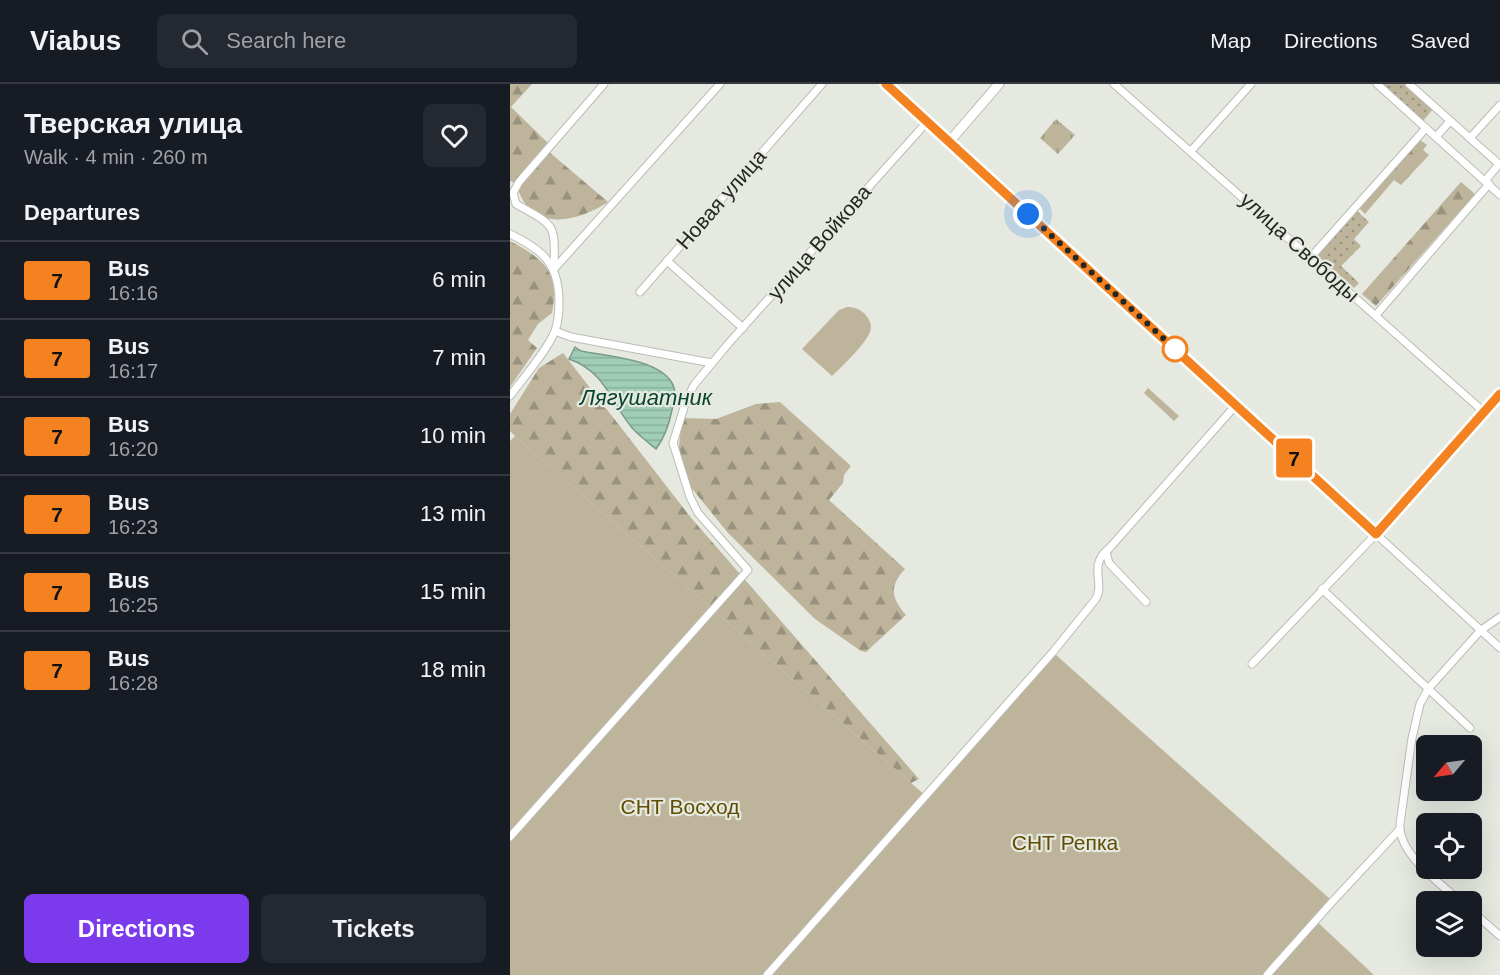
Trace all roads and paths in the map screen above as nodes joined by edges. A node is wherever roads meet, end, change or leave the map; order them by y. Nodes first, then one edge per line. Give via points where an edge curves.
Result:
1 (604, 84) edge
2 (720, 84) edge
3 (822, 84) edge
4 (886, 84) edge
5 (999, 84) edge
6 (1114, 84) edge
7 (1251, 84) edge
8 (1377, 84) edge
9 (1409, 84) edge
10 (1500, 105) edge
11 (1450, 121) junction
12 (927, 123) junction
13 (1426, 128) junction
14 (1436, 137) junction
15 (1470, 138) junction
16 (949, 142) junction
17 (1191, 151) junction
18 (1500, 164) edge
19 (1486, 182) junction
20 (1500, 195) edge
21 (510, 234) edge
22 (1311, 257) junction
23 (667, 261) junction
24 (554, 269) junction
25 (640, 292) dead end
26 (1376, 315) junction
27 (743, 328) junction
28 (555, 331) junction
29 (712, 363) junction
30 (1500, 394) edge
31 (510, 396) edge
32 (1236, 405) junction
33 (1484, 412) junction
34 (1376, 534) junction
35 (1107, 550) junction
36 (1322, 589) junction
37 (1146, 603) dead end
38 (1500, 617) edge
39 (1480, 631) junction
40 (1500, 648) edge
41 (1252, 664) dead end
42 (1428, 689) junction
43 (1470, 728) dead end
44 (1399, 830) junction
45 (510, 837) edge
46 (1449, 891) edge
47 (1482, 920) edge
48 (1500, 936) edge
49 (767, 975) edge
50 (1267, 975) edge

1 - 24 street via 513,193 516,204 549,224 555,236
2 - 24 street
3 - 23 street, Новая улица
4 - 12 main road
5 - 16 main road
6 - 17 street, улица Свободы
7 - 17 street
8 - 13 street
9 - 11 street
10 - 15 street
11 - 14 street
11 - 15 street
12 - 16 main road
12 - 27 street, улица Войкова
13 - 14 street
13 - 22 street
14 - 19 street
15 - 18 street
16 - 32 main road
17 - 22 street, улица Свободы
18 - 19 street
19 - 20 street
19 - 26 street
21 - 24 street via 544,255
22 - 26 street, улица Свободы
23 - 25 street, Новая улица
23 - 27 street
24 - 28 street via 559,313
26 - 33 street, улица Свободы
27 - 29 street, улица Войкова
28 - 29 street
28 - 31 street
29 - 45 street, улица Войкова via 686,401 673,443 698,513 748,570
30 - 33 main road
32 - 34 main road
32 - 35 street
33 - 34 main road
34 - 36 street
34 - 39 street
35 - 37 street via 1109,563
35 - 49 street via 1100,556 1096,573 1099,593 1095,600
36 - 41 street
36 - 42 street
38 - 39 street
39 - 40 street
39 - 42 street
42 - 43 street
42 - 44 street via 1416,716
44 - 46 street via 1407,851
44 - 50 street
47 - 48 street

